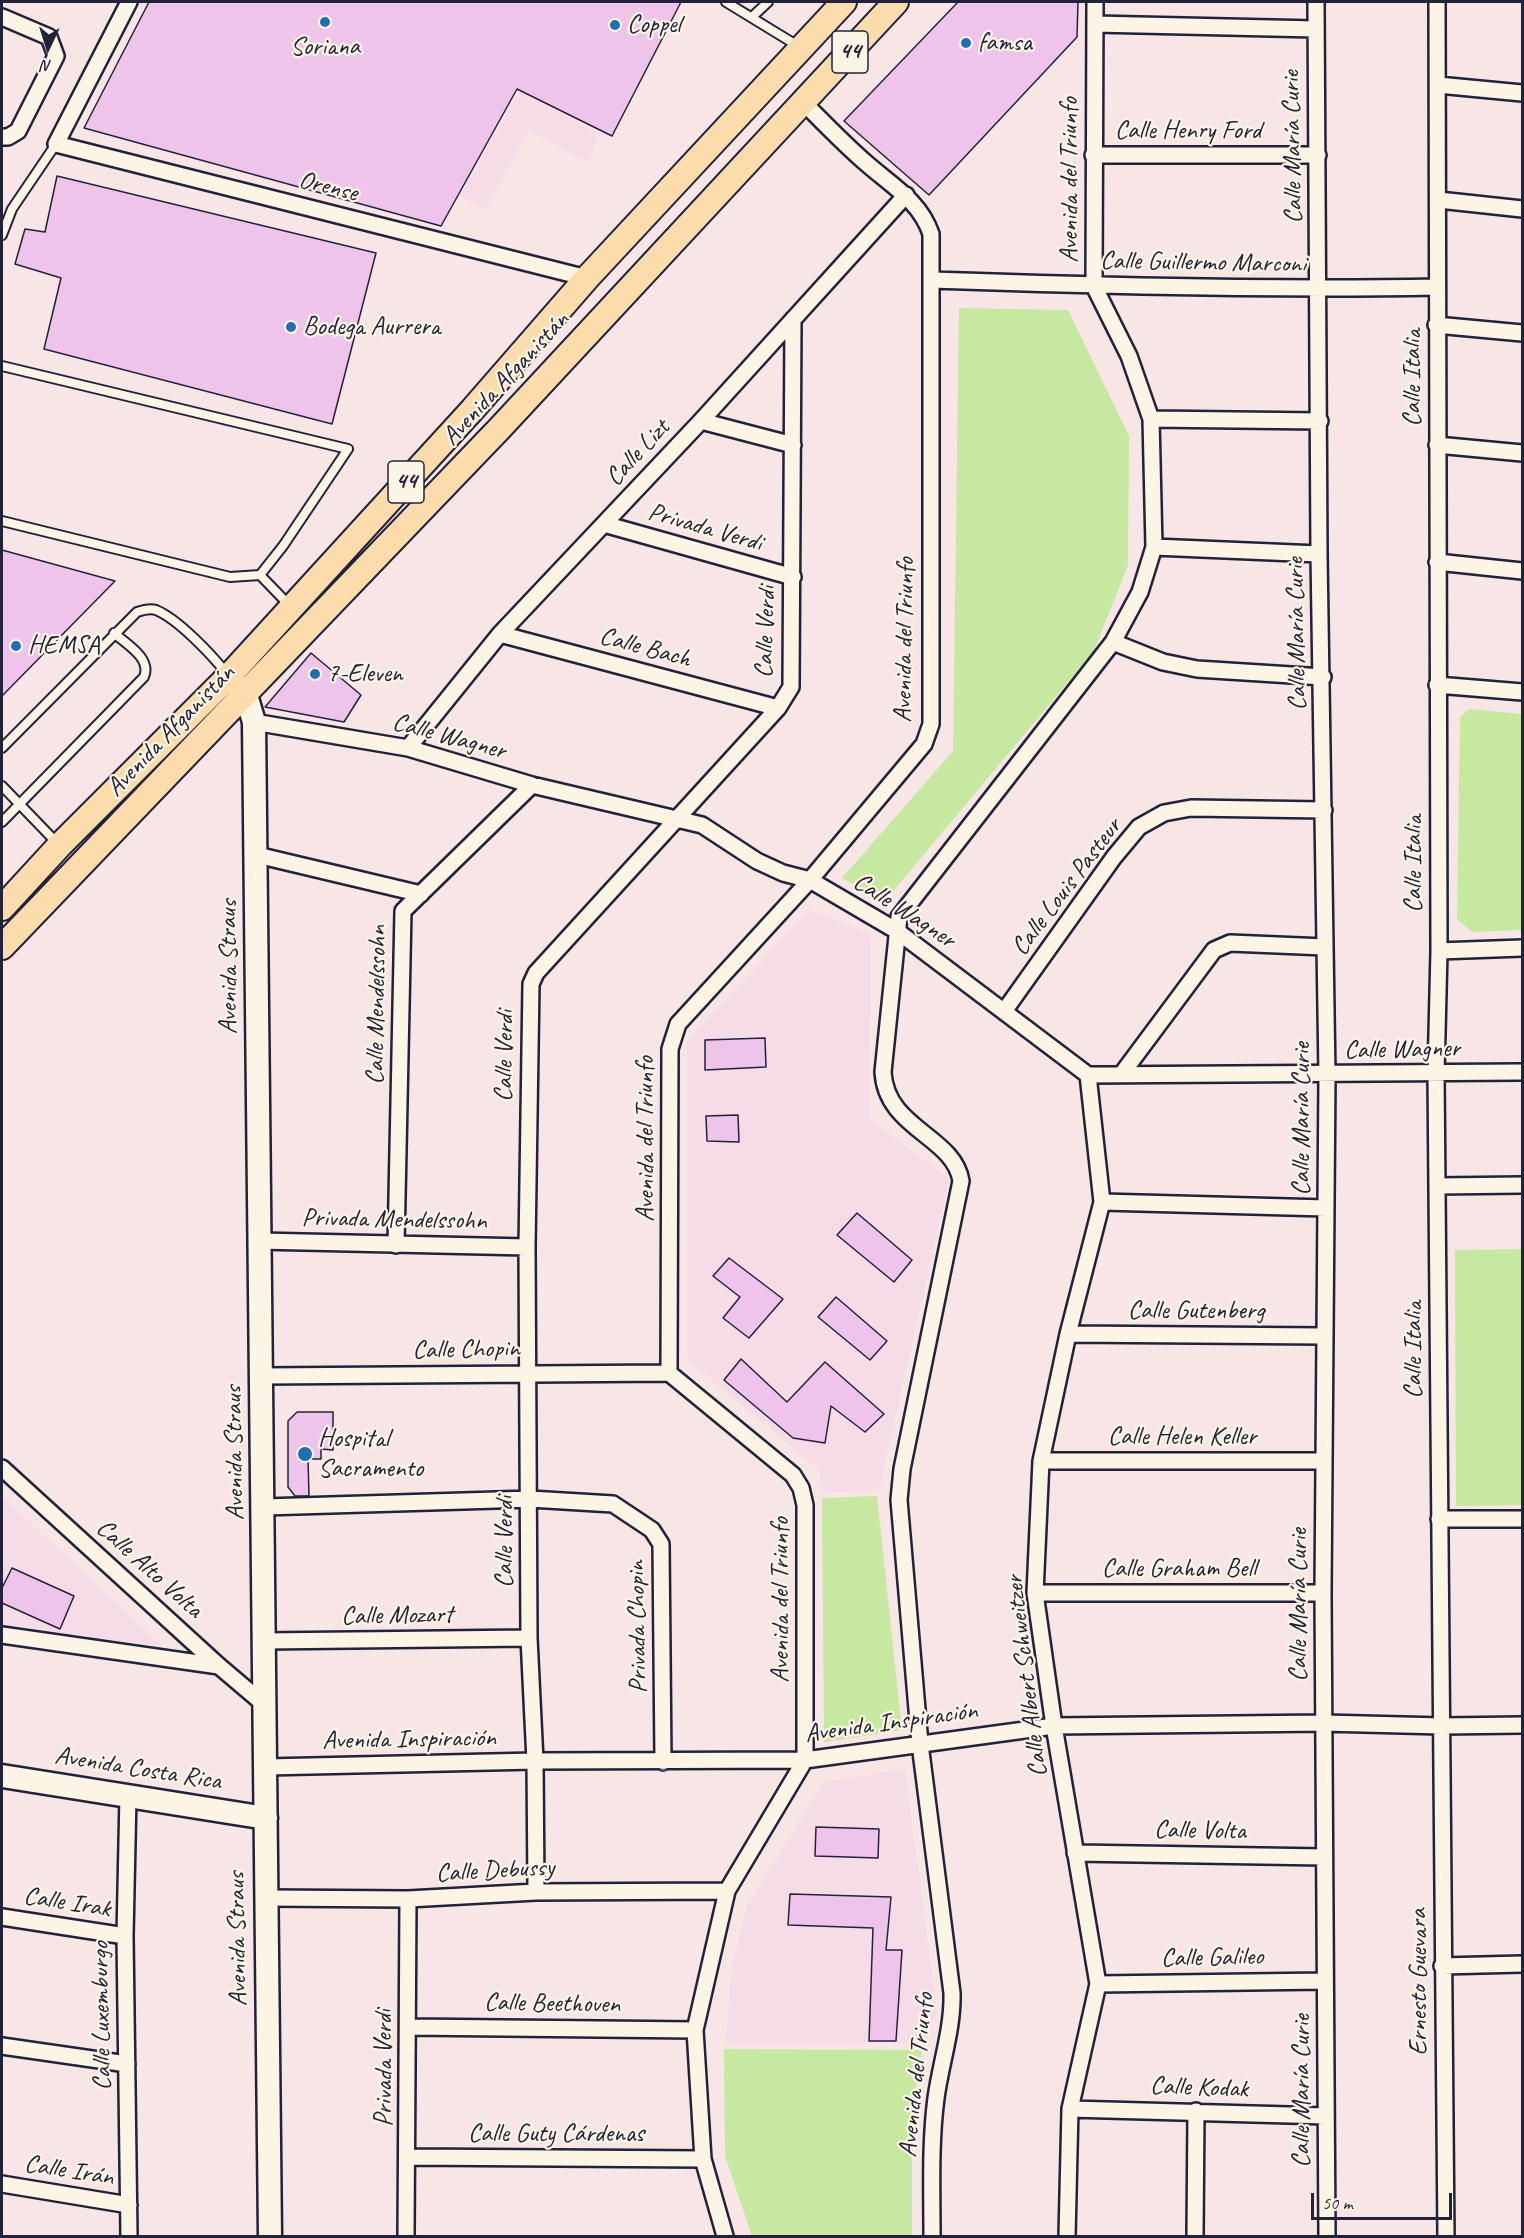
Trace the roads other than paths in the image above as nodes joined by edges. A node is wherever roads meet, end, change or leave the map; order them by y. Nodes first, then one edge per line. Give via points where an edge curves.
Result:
1 (129, 2) edge
2 (726, 2) edge
3 (768, 2) edge
4 (844, 2) edge
5 (849, 2) edge
6 (896, 2) edge
7 (1095, 2) edge
8 (1316, 2) edge
9 (1437, 2) edge
10 (753, 16) junction
11 (2, 17) edge
12 (1095, 24) junction
13 (1316, 29) junction
14 (802, 48) junction
15 (1438, 85) junction
16 (1522, 93) edge
17 (803, 102) junction
18 (2, 137) edge
19 (56, 144) junction
20 (1093, 155) junction
21 (1318, 155) junction
22 (906, 195) junction
23 (1439, 200) junction
24 (1522, 209) edge
25 (2, 235) edge
26 (587, 278) junction
27 (932, 280) junction
28 (1094, 286) junction
29 (1437, 287) junction
30 (1318, 289) junction
31 (793, 319) junction
32 (1436, 325) junction
33 (1522, 333) edge
34 (2, 366) edge
35 (1151, 419) junction
36 (701, 421) junction
37 (1320, 421) junction
38 (793, 445) junction
39 (1437, 445) junction
40 (1522, 453) edge
41 (2, 521) edge
42 (604, 524) junction
43 (1154, 548) junction
44 (1319, 554) junction
45 (1437, 562) junction
46 (1522, 571) edge
47 (260, 575) junction
48 (793, 577) junction
49 (291, 607) junction
50 (114, 633) junction
51 (500, 634) junction
52 (1113, 642) junction
53 (228, 676) junction
54 (1323, 678) junction
55 (1437, 685) junction
56 (1522, 692) edge
57 (246, 695) junction
58 (778, 708) junction
59 (254, 722) junction
60 (2, 748) edge
61 (408, 748) junction
62 (532, 785) junction
63 (2, 786) edge
64 (19, 803) junction
65 (1324, 810) junction
66 (676, 820) junction
67 (2, 822) edge
68 (60, 845) junction
69 (257, 855) junction
70 (810, 880) junction
71 (421, 894) junction
72 (2, 908) edge
73 (897, 931) junction
74 (2, 946) edge
75 (1325, 947) junction
76 (1522, 948) edge
77 (1439, 951) junction
78 (1005, 1010) junction
79 (1522, 1072) edge
80 (1436, 1074) junction
81 (1088, 1075) junction
82 (1121, 1075) junction
83 (1327, 1075) junction
84 (1522, 1185) edge
85 (1437, 1186) junction
86 (1102, 1202) junction
87 (1326, 1208) junction
88 (259, 1241) junction
89 (396, 1245) junction
90 (527, 1247) junction
91 (1068, 1334) junction
92 (1324, 1336) junction
93 (529, 1373) junction
94 (669, 1373) junction
95 (263, 1376) junction
96 (1041, 1461) junction
97 (1323, 1461) junction
98 (2, 1468) edge
99 (530, 1499) junction
100 (264, 1507) junction
101 (1439, 1519) junction
102 (1522, 1519) edge
103 (1035, 1593) junction
104 (1323, 1593) junction
105 (2, 1635) edge
106 (529, 1638) junction
107 (264, 1641) junction
108 (219, 1666) junction
109 (265, 1705) junction
110 (1324, 1723) junction
111 (1522, 1725) edge
112 (1054, 1726) junction
113 (1442, 1726) junction
114 (920, 1744) junction
115 (805, 1760) junction
116 (535, 1761) junction
117 (663, 1762) junction
118 (266, 1767) junction
119 (2, 1776) edge
120 (128, 1795) junction
121 (266, 1818) junction
122 (1075, 1853) junction
123 (1324, 1857) junction
124 (536, 1892) junction
125 (727, 1892) junction
126 (265, 1898) junction
127 (408, 1899) junction
128 (2, 1917) edge
129 (125, 1936) junction
130 (1522, 1964) edge
131 (1442, 1966) junction
132 (1325, 1981) junction
133 (1098, 1984) junction
134 (409, 2027) junction
135 (695, 2030) junction
136 (2, 2046) edge
137 (126, 2064) junction
138 (1070, 2109) junction
139 (1196, 2112) junction
140 (1326, 2116) junction
141 (407, 2157) junction
142 (704, 2159) junction
143 (2, 2184) edge
144 (129, 2205) junction
145 (129, 2236) edge
146 (270, 2236) edge
147 (406, 2236) edge
148 (725, 2236) edge
149 (932, 2236) edge
150 (1067, 2236) edge
151 (1195, 2236) edge
152 (1327, 2236) edge
153 (1446, 2236) edge

1 - 19 street
2 - 10 lane
3 - 10 lane
4 - 14 main road, Avenida Afganistán / 44
5 - 17 main road via 847,14 802,67
6 - 17 main road, Avenida Afganistán / 44
7 - 12 street, Avenida del Triunfo
8 - 13 street, Calle María Curie
9 - 15 street, Calle Italia
10 - 14 lane
11 - 18 street via 49,37 55,48 54,63 18,131
12 - 13 street
12 - 20 street, Avenida del Triunfo
13 - 21 street, Calle María Curie
14 - 26 main road, Avenida Afganistán / 44
15 - 16 street
15 - 23 street, Calle Italia
17 - 22 street, Avenida del Triunfo via 866,163
17 - 57 main road, Avenida Afganistán / 44
19 - 25 lane via 12,208
19 - 26 street, Orense
20 - 21 street, Calle Henry Ford
20 - 28 street, Avenida del Triunfo
21 - 30 street, Calle María Curie
22 - 27 street, Avenida del Triunfo via 927,222 931,234
22 - 31 street, Calle Lizt
23 - 24 street
23 - 29 street, Calle Italia
26 - 49 main road, Avenida Afganistán / 44
27 - 28 street, Calle Guillermo Marconi
27 - 70 street, Avenida del Triunfo via 930,724 924,744
28 - 30 street, Calle Guillermo Marconi
28 - 35 street, Avenida del Triunfo via 1129,356
29 - 30 street, Calle Guillermo Marconi
29 - 32 street, Calle Italia
30 - 37 street, Calle María Curie
31 - 36 street, Calle Lizt
31 - 38 street, Calle Verdi
32 - 33 street
32 - 39 street, Calle Italia
34 - 47 lane via 348,449
35 - 37 street
35 - 43 street, Avenida del Triunfo
36 - 38 street
36 - 42 street, Calle Lizt
37 - 44 street, Calle María Curie
38 - 48 street, Calle Verdi
39 - 40 street
39 - 45 street, Calle Italia
41 - 47 lane via 230,577
42 - 48 street, Privada Verdi
42 - 51 street, Calle Lizt
43 - 44 street
43 - 52 street, Avenida del Triunfo via 1140,592
44 - 54 street, Calle María Curie
45 - 46 street
45 - 55 street, Calle Italia
47 - 49 lane
48 - 58 street, Calle Verdi via 790,687
49 - 53 main road, Avenida Afganistán / 44
50 - 53 lane via 137,612 153,609 212,655
50 - 60 lane
50 - 64 lane via 143,658 144,677
51 - 58 street, Calle Bach
51 - 61 street, Calle Lizt
52 - 54 street via 1163,662 1197,669
52 - 73 street, Avenida del Triunfo via 899,917
53 - 57 street, Avenida Straus
53 - 68 main road, Avenida Afganistán / 44
54 - 65 street, Calle María Curie
55 - 56 street
55 - 77 street, Calle Italia
57 - 59 street, Avenida Straus
57 - 74 main road, Avenida Afganistán / 44
58 - 66 street, Calle Verdi
59 - 61 street, Calle Wagner
59 - 69 street, Avenida Straus
61 - 62 street, Calle Wagner
62 - 66 street, Calle Wagner
62 - 71 street, Calle Mendelssohn
63 - 64 lane
64 - 67 lane
64 - 68 lane
65 - 75 street, Calle María Curie
65 - 78 street, Calle Louis Pasteur via 1191,808 1164,813 1139,828
66 - 70 street, Calle Wagner via 702,825 757,861
66 - 90 street, Calle Verdi via 536,973 531,984
68 - 72 main road, Avenida Afganistán / 44
69 - 71 street
69 - 88 street, Avenida Straus
70 - 73 street, Calle Wagner
70 - 94 street, Avenida del Triunfo via 678,1024 673,1035 669,1049
71 - 89 street, Calle Mendelssohn via 403,910
73 - 78 street, Calle Wagner
73 - 114 street, Avenida del Triunfo via 883,1072 886,1094 957,1165 961,1181 899,1500
75 - 82 street via 1230,943 1214,950
75 - 83 street, Calle María Curie
76 - 77 street
77 - 80 street, Calle Italia
78 - 81 street, Calle Wagner
79 - 80 street, Calle Wagner
80 - 83 street, Calle Wagner
80 - 85 street, Calle Italia
81 - 82 street, Calle Wagner
81 - 86 street, Calle Albert Schweitzer
82 - 83 street, Calle Wagner
83 - 87 street, Calle María Curie
84 - 85 street
85 - 101 street, Calle Italia
86 - 87 street
86 - 91 street, Calle Albert Schweitzer
87 - 92 street, Calle María Curie
88 - 89 street, Privada Mendelssohn
88 - 95 street, Avenida Straus
89 - 90 street, Privada Mendelssohn
90 - 93 street, Calle Verdi
91 - 92 street, Calle Gutenberg
91 - 96 street, Calle Albert Schweitzer
92 - 97 street, Calle María Curie
93 - 94 street, Calle Chopin
93 - 95 street, Calle Chopin
93 - 99 street, Calle Verdi
94 - 115 street, Avenida del Triunfo via 793,1475 801,1488 805,1505
95 - 100 street, Avenida Straus
96 - 97 street, Calle Helen Keller
96 - 103 street, Calle Albert Schweitzer
97 - 104 street, Calle María Curie
98 - 108 street, Calle Alto Volta
99 - 100 street, Privada Chopin
99 - 106 street, Calle Verdi
99 - 117 street, Privada Chopin via 613,1504 657,1536 661,1544
100 - 107 street, Avenida Straus
101 - 102 street
101 - 113 street, Calle Italia
103 - 104 street, Calle Graham Bell
103 - 112 street, Calle Albert Schweitzer
104 - 110 street, Calle María Curie
105 - 108 street
106 - 107 street, Calle Mozart
106 - 116 street, Calle Verdi
107 - 109 street, Avenida Straus
108 - 109 street, Calle Alto Volta
109 - 118 street, Avenida Straus
110 - 112 street, Avenida Inspiración
110 - 113 street, Avenida Inspiración
110 - 123 street, Calle María Curie
111 - 113 street, Avenida Inspiración
112 - 114 street, Avenida Inspiración
112 - 122 street, Calle Albert Schweitzer
113 - 131 street, Ernesto Guevara
114 - 115 street, Avenida Inspiración
114 - 149 street, Avenida del Triunfo via 952,1992 932,2142
115 - 117 street, Avenida Inspiración
115 - 125 street
116 - 117 street, Avenida Inspiración
116 - 118 street, Avenida Inspiración
116 - 124 street, Calle Verdi
118 - 121 street, Avenida Straus
119 - 120 street, Avenida Costa Rica
120 - 121 street, Avenida Costa Rica
120 - 129 street, Calle Luxemburgo
121 - 126 street, Avenida Straus
122 - 123 street, Calle Volta
122 - 133 street, Calle Albert Schweitzer
123 - 132 street, Calle María Curie
124 - 125 street, Calle Debussy
124 - 127 street, Calle Debussy
125 - 135 street
126 - 127 street, Calle Debussy
126 - 146 street, Avenida Straus
127 - 134 street, Privada Verdi
128 - 129 street, Calle Irak
129 - 137 street, Calle Luxemburgo
130 - 131 street
131 - 153 street, Ernesto Guevara
132 - 133 street, Calle Galileo
132 - 140 street, Calle María Curie
133 - 138 street, Calle Albert Schweitzer
134 - 135 street, Calle Beethoven
134 - 141 street, Privada Verdi
135 - 142 street
136 - 137 street
137 - 144 street, Calle Luxemburgo
138 - 139 street, Calle Kodak
138 - 150 street, Calle Albert Schweitzer
139 - 140 street, Calle Kodak
139 - 151 street
140 - 152 street, Calle María Curie
141 - 142 street, Calle Guty Cárdenas
141 - 147 street, Privada Verdi
142 - 148 street
143 - 144 street, Calle Irán
144 - 145 street, Calle Luxemburgo

